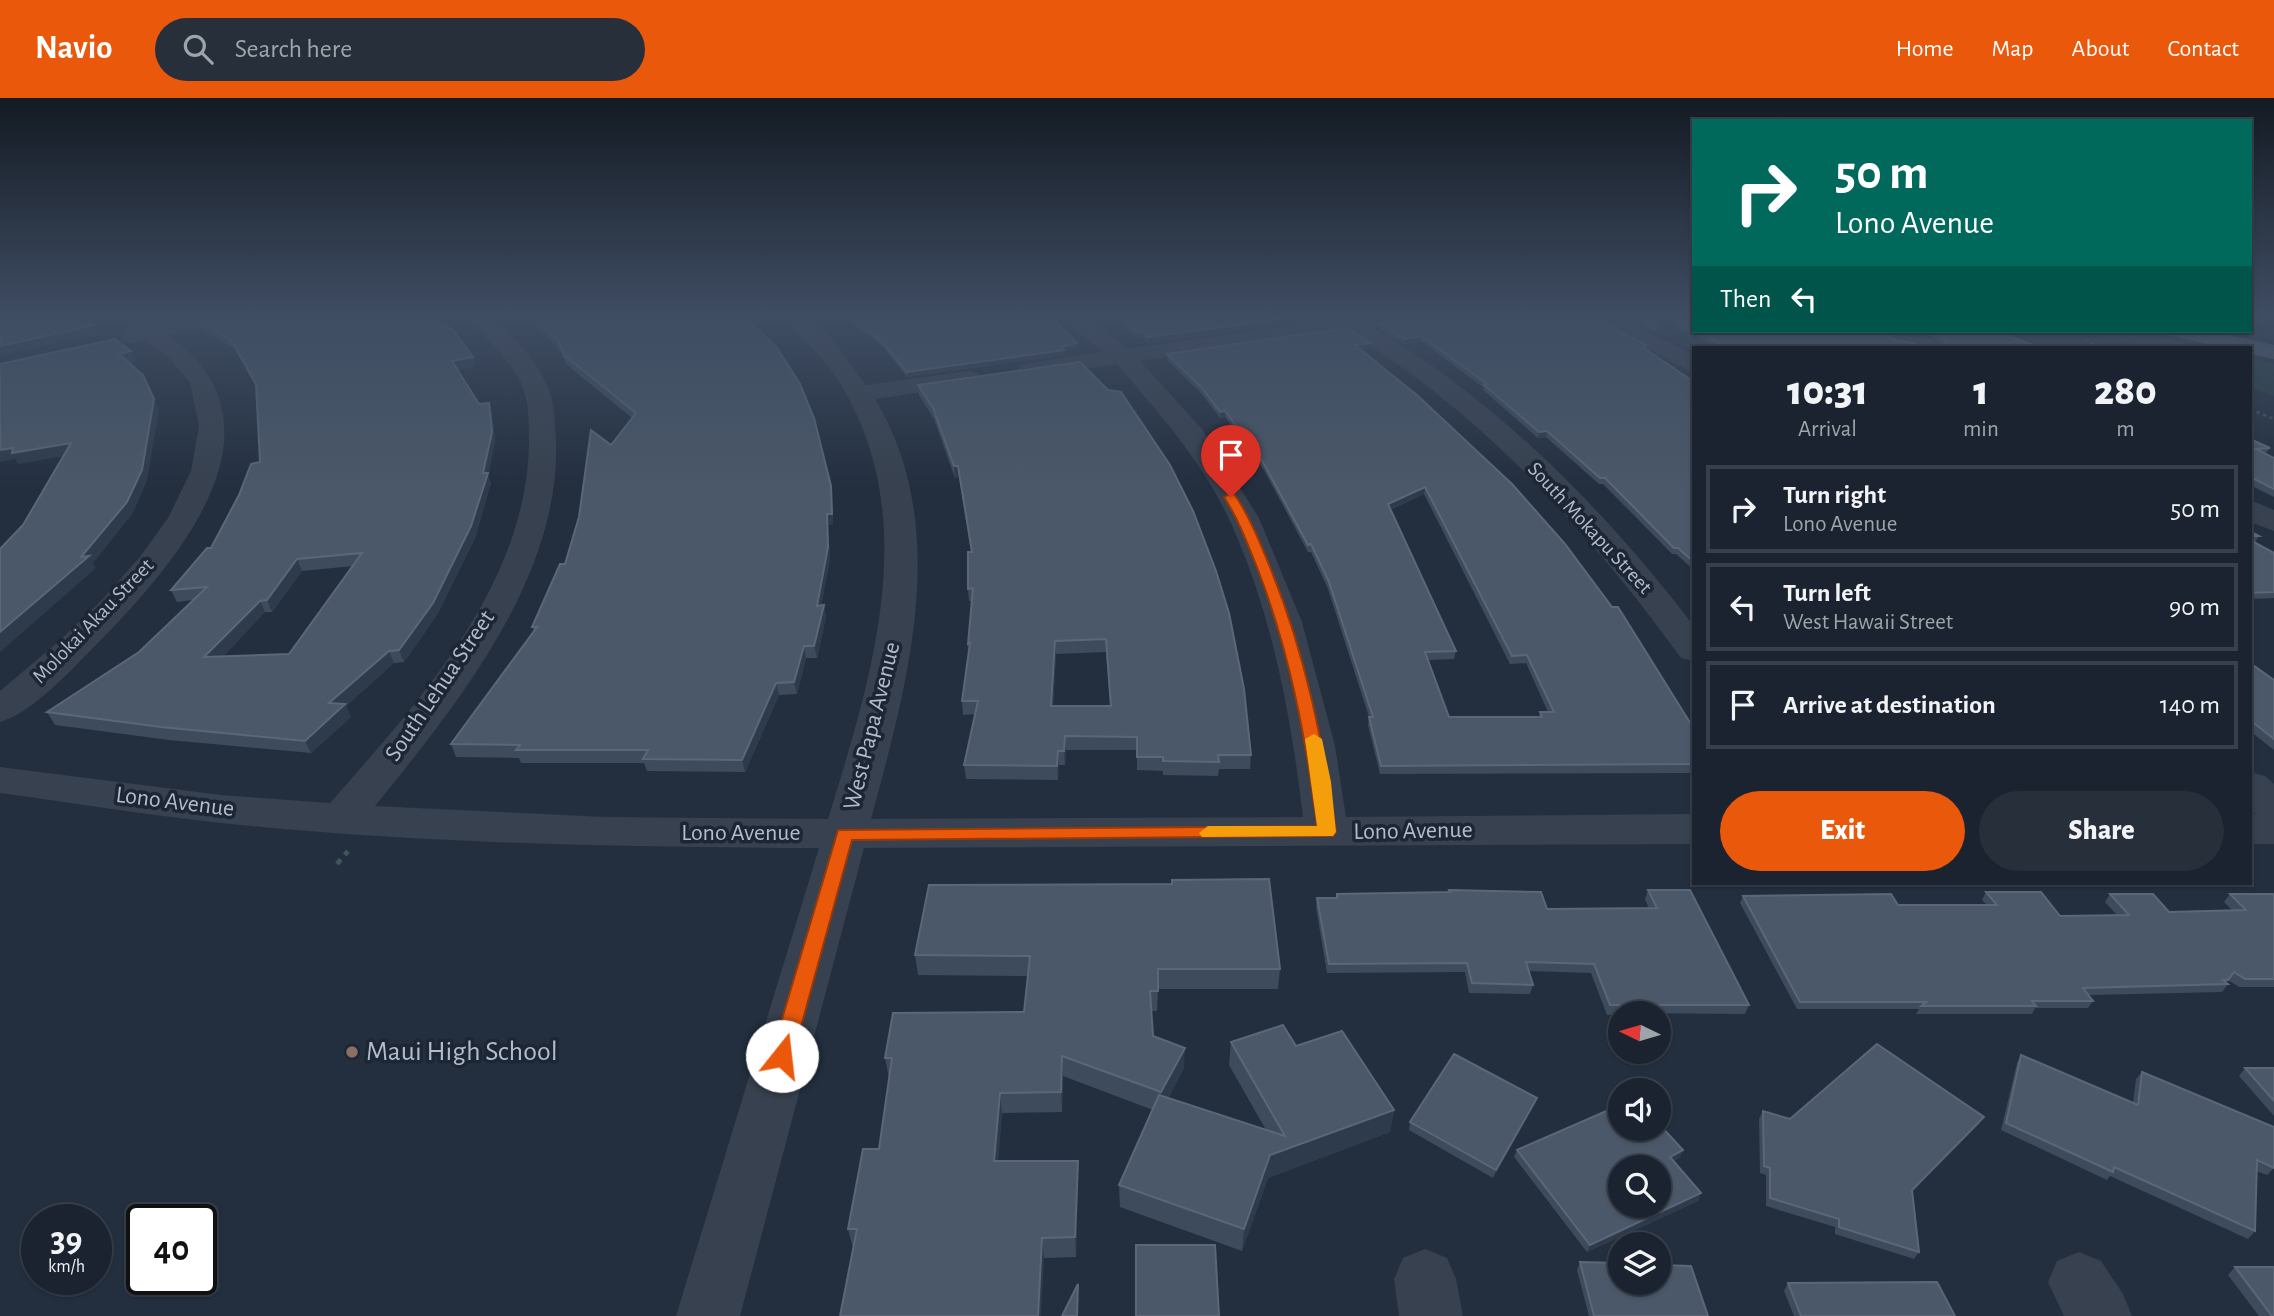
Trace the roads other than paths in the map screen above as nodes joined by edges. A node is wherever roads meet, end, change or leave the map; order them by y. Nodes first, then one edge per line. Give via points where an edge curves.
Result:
1 (196, 374) edge
2 (528, 374) edge
3 (847, 374) edge
4 (1001, 374) edge
5 (1139, 374) edge
6 (1426, 374) edge
7 (860, 394) junction
8 (2252, 510) edge
9 (2274, 522) edge
10 (1692, 647) edge
11 (0, 710) edge
12 (0, 780) edge
13 (2252, 787) edge
14 (2274, 807) edge
15 (1692, 829) edge
16 (2252, 829) edge
17 (2274, 829) edge
18 (347, 831) junction
19 (1327, 832) junction
20 (845, 834) junction
21 (708, 1316) edge

1 - 11 street, Molokai Akau Street via 210,405 213,444 201,488 152,564 117,604
2 - 18 street, South Lehua Street via 538,394 546,447 537,513 522,556 470,650 384,769
3 - 7 street, West Papa Avenue
4 - 7 street
5 - 19 street via 1192,435 1244,518 1285,622 1315,746
6 - 10 street, South Mokapu Street via 1553,482 1638,577
7 - 20 street, West Papa Avenue via 891,467 902,549 900,597 886,679
8 - 9 street
12 - 18 street, Lono Avenue
13 - 14 street
15 - 19 street, Lono Avenue
16 - 17 street
18 - 20 street, Lono Avenue
19 - 20 street, Lono Avenue
20 - 21 street, West Papa Avenue

